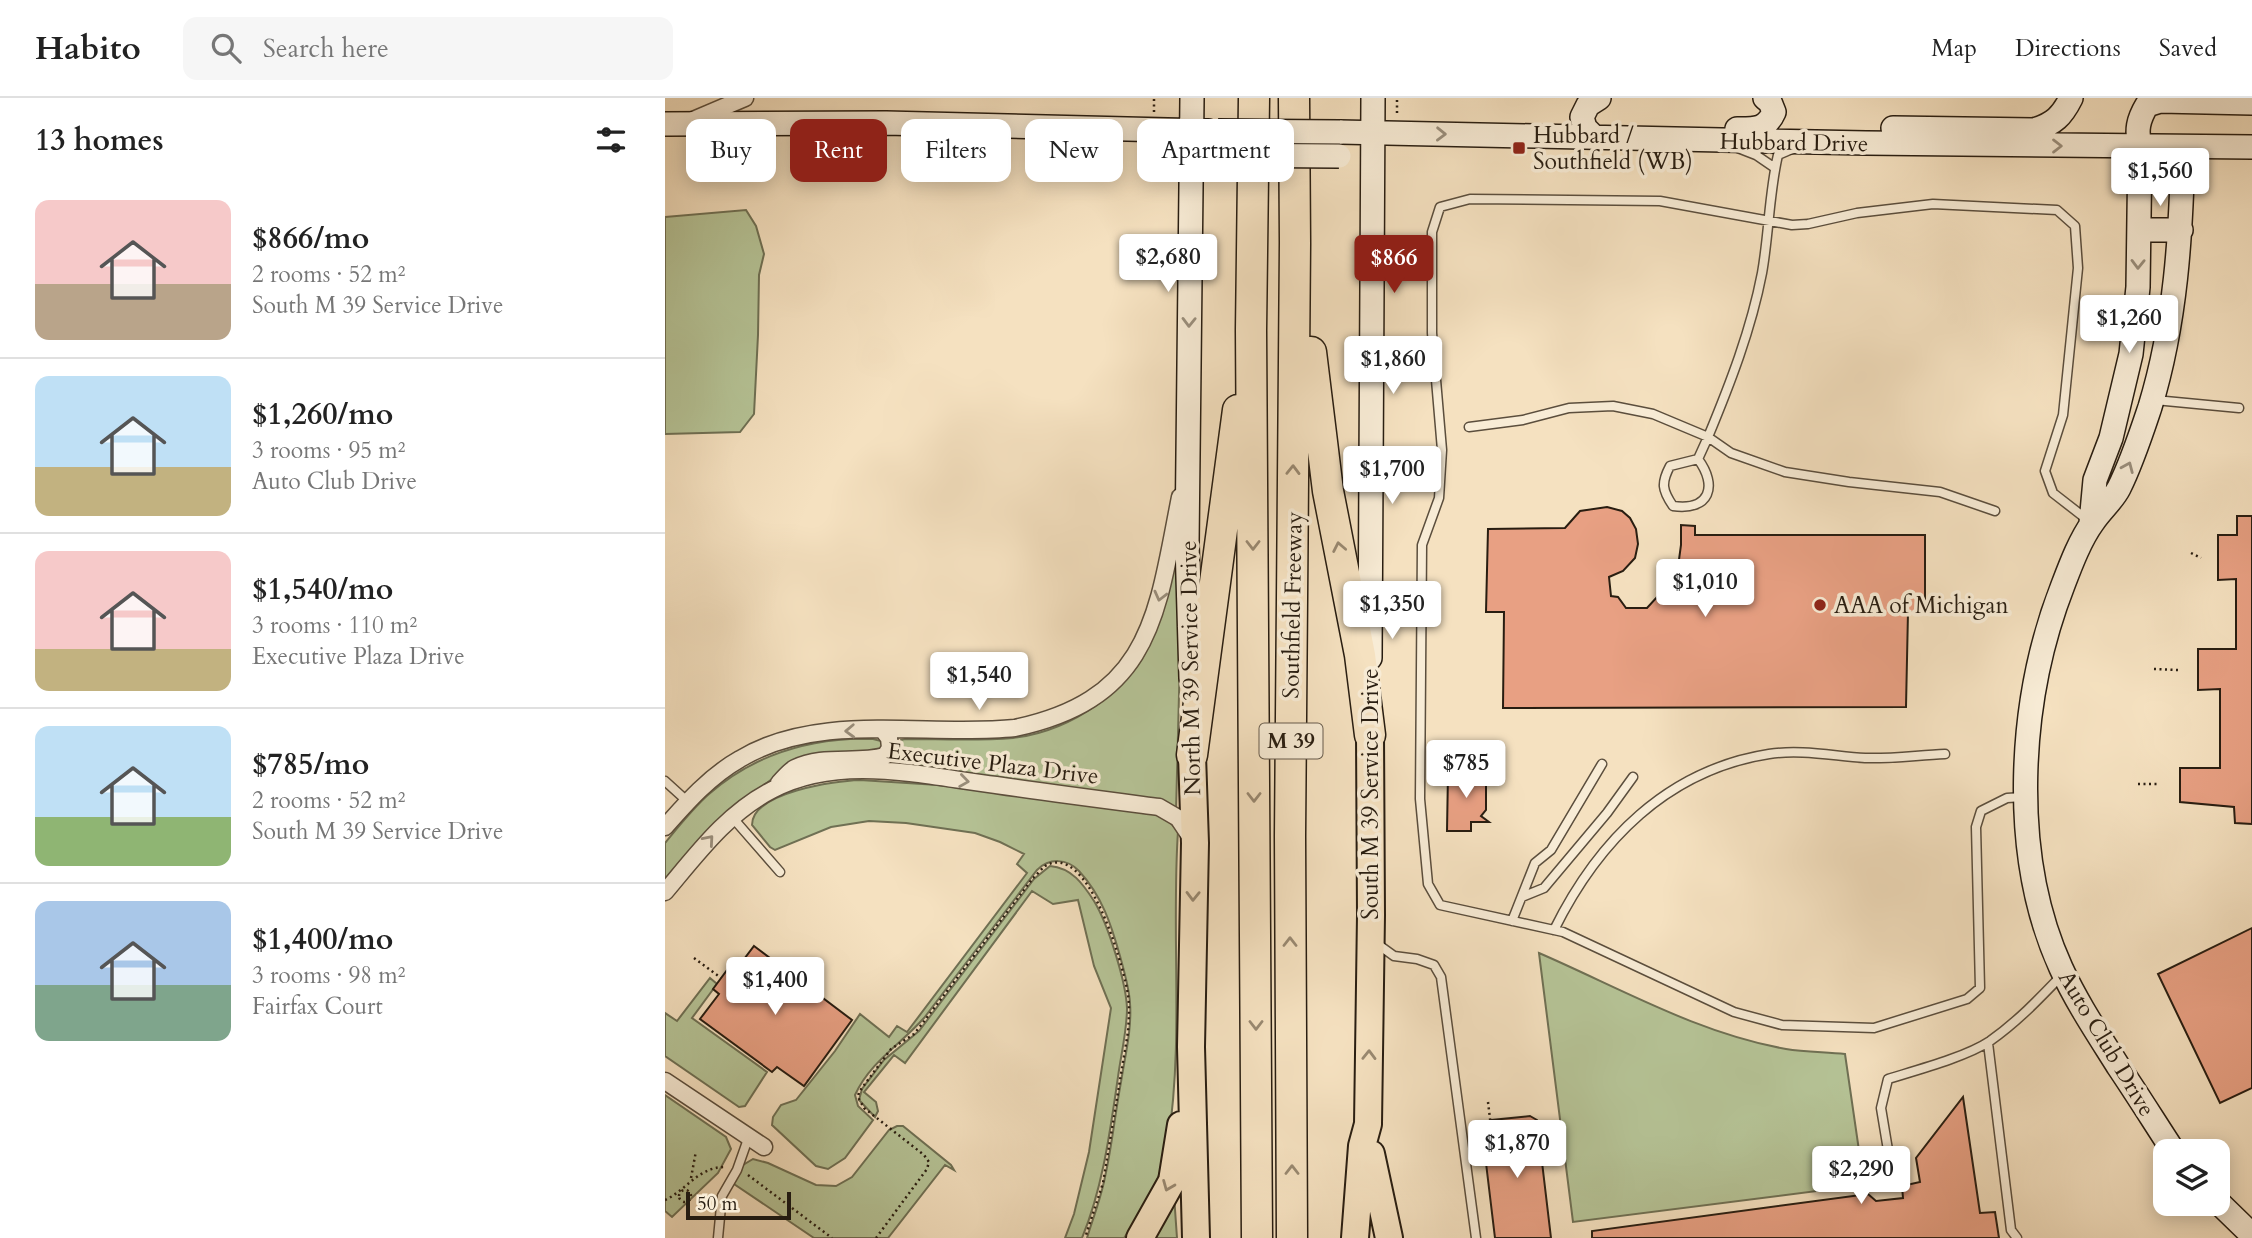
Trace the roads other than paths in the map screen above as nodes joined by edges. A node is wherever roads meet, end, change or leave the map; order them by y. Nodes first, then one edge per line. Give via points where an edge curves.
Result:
1 (745, 98) edge
2 (1192, 98) edge
3 (1254, 98) edge
4 (1294, 98) edge
5 (1373, 98) edge
6 (1599, 98) edge
7 (1765, 98) edge
8 (2071, 98) edge
9 (2252, 103) edge
10 (1192, 119) edge
11 (673, 124) edge
12 (1137, 130) edge
13 (1294, 132) edge
14 (1373, 132) junction
15 (1532, 135) junction
16 (1594, 137) junction
17 (1624, 138) junction
18 (1811, 142) junction
19 (1866, 143) junction
20 (2140, 146) junction
21 (2183, 147) junction
22 (2252, 147) edge
23 (1775, 168) junction
24 (1372, 178) junction
25 (1191, 183) joint
26 (1768, 220) junction
27 (2139, 230) junction
28 (2181, 230) junction
29 (1296, 243) junction
30 (2136, 317) junction
31 (1251, 330) junction
32 (2165, 352) junction
33 (2124, 391) junction
34 (2152, 400) junction
35 (2239, 408) dead end
36 (1469, 427) dead end
37 (1708, 437) junction
38 (1188, 457) junction
39 (1697, 458) junction
40 (1371, 465) junction
41 (1441, 466) junction
42 (1994, 511) dead end
43 (2091, 523) junction
44 (882, 729) junction
45 (1370, 735) junction
46 (1945, 754) dead end
47 (1192, 755) junction
48 (1602, 764) dead end
49 (1633, 777) dead end
50 (665, 781) edge
51 (772, 790) junction
52 (2026, 797) junction
53 (687, 802) junction
54 (732, 817) junction
55 (665, 827) edge
56 (1195, 843) junction
57 (781, 872) dead end
58 (665, 892) edge
59 (1522, 897) junction
60 (1512, 921) junction
61 (1554, 930) junction
62 (1371, 939) junction
63 (2064, 973) junction
64 (1988, 1043) junction
65 (1191, 1047) junction
66 (665, 1081) edge
67 (1367, 1124) junction
68 (748, 1136) junction
69 (2166, 1139) edge
70 (764, 1147) dead end
71 (1888, 1150) dead end
72 (2230, 1214) edge
73 (2252, 1235) edge
74 (717, 1238) edge
75 (1140, 1238) edge
76 (1196, 1238) edge
77 (1257, 1238) edge
78 (1292, 1238) edge
79 (1355, 1238) edge
80 (1389, 1238) edge
81 (1476, 1238) edge
82 (2017, 1238) edge

1 - 11 street
2 - 10 street, North M 39 Service Drive
3 - 31 highway, Southfield Freeway / M 39
4 - 29 highway, Southfield Freeway / M 39
5 - 14 street, South M 39 Service Drive
6 - 16 street via 1582,117
7 - 17 street via 1774,112 1759,129 1648,128
8 - 19 street via 2063,114 2034,130 1894,128
9 - 20 street, Auto Club Drive via 2160,101 2147,105 2136,132
11 - 12 street, Hubbard Drive via 886,123
13 - 14 street, Hubbard Drive, bridge
14 -> 15 street, Hubbard Drive
14 - 24 street, South M 39 Service Drive
15 - 16 street, Hubbard Drive
15 - 23 lane via 1570,145 1736,148
16 - 17 street, Hubbard Drive
17 - 18 street, Hubbard Drive
18 - 19 street, Hubbard Drive
18 - 23 lane via 1778,155
19 -> 20 street, Hubbard Drive
20 - 21 street, Hubbard Drive
20 - 27 street, Auto Club Drive
21 - 22 street, Hubbard Drive
21 - 28 street, Auto Club Drive
23 - 26 lane
24 - 25 street, bridge via 1352,158 1339,156 1219,155 1200,164
24 - 40 street, South M 39 Service Drive
25 -> 38 street, North M 39 Service Drive
26 - 37 lane via 1762,272 1745,339
26 - 41 lane via 1660,201 1470,199 1440,207 1432,232 1432,333
26 - 43 lane via 1808,224 1933,204 2057,210 2075,226 2078,268 2063,415 2045,471 2053,493
27 - 28 street
27 -> 30 street, Auto Club Drive
28 - 32 street, Auto Club Drive
45 -> 29 highway via 1360,655 1326,478
78 -> 29 highway, Southfield Freeway / M 39 via 1290,836
30 - 32 street via 2145,341
30 - 33 street, Auto Club Drive
31 - 47 highway via 1230,454
31 -> 77 highway, Southfield Freeway / M 39
32 - 34 street, Auto Club Drive
33 - 34 street
33 - 43 street, Auto Club Drive via 2095,480
34 - 35 lane
43 -> 34 street, Auto Club Drive via 2118,490
36 - 37 lane via 1523,421 1569,408 1613,406 1653,414
37 - 39 lane
37 - 42 lane via 1731,453 1785,472 1940,492
38 -> 44 street, Executive Plaza Drive via 1156,611 1140,649 1112,682 1091,699 1041,723 997,730
38 - 47 street, North M 39 Service Drive
39 - 39 lane via 1670,466 1663,480 1664,493 1673,506 1688,508 1708,494 1710,481
40 - 41 lane
40 - 45 street, South M 39 Service Drive
41 - 60 lane via 1439,498 1422,545 1420,799 1428,884 1440,905
43 - 52 street, Auto Club Drive via 2063,586 2042,652 2027,736
44 - 51 street, Executive Plaza Drive via 889,738 885,757 794,768
44 -> 53 street, Executive Plaza Drive via 802,736 771,745 742,757
45 - 62 main road, South M 39 Service Drive
46 - 61 lane via 1872,758 1770,753 1708,771 1640,812 1621,831 1578,886
47 - 56 main road, North M 39 Service Drive
48 - 59 lane via 1551,850 1535,863
49 - 59 lane via 1544,888
50 - 53 lane
51 - 54 street, Executive Plaza Drive
51 -> 56 street, Executive Plaza Drive via 817,774 899,772 1159,807 1178,818
52 - 61 lane via 2007,798 1981,811 1976,827 1980,988 1967,999 1874,1028 1782,1025 1734,1012
52 - 63 street, Auto Club Drive via 2037,894
53 - 55 street, Executive Plaza Drive
54 - 57 lane
58 -> 54 street, Executive Plaza Drive
56 -> 65 main road, North M 39 Service Drive
59 - 60 lane
60 - 61 lane
67 -> 62 main road, South M 39 Service Drive
62 - 81 lane via 1394,956 1434,965 1441,977
63 - 64 lane
63 - 69 street, Auto Club Drive
64 - 71 lane via 1888,1079 1881,1108
64 - 82 lane via 2011,1230
65 -> 75 main road via 1172,1181
65 - 76 main road, North M 39 Service Drive
66 - 68 street
67 - 79 main road, South M 39 Service Drive
67 - 80 main road
68 - 70 street
68 - 74 lane via 722,1196
72 - 73 street

